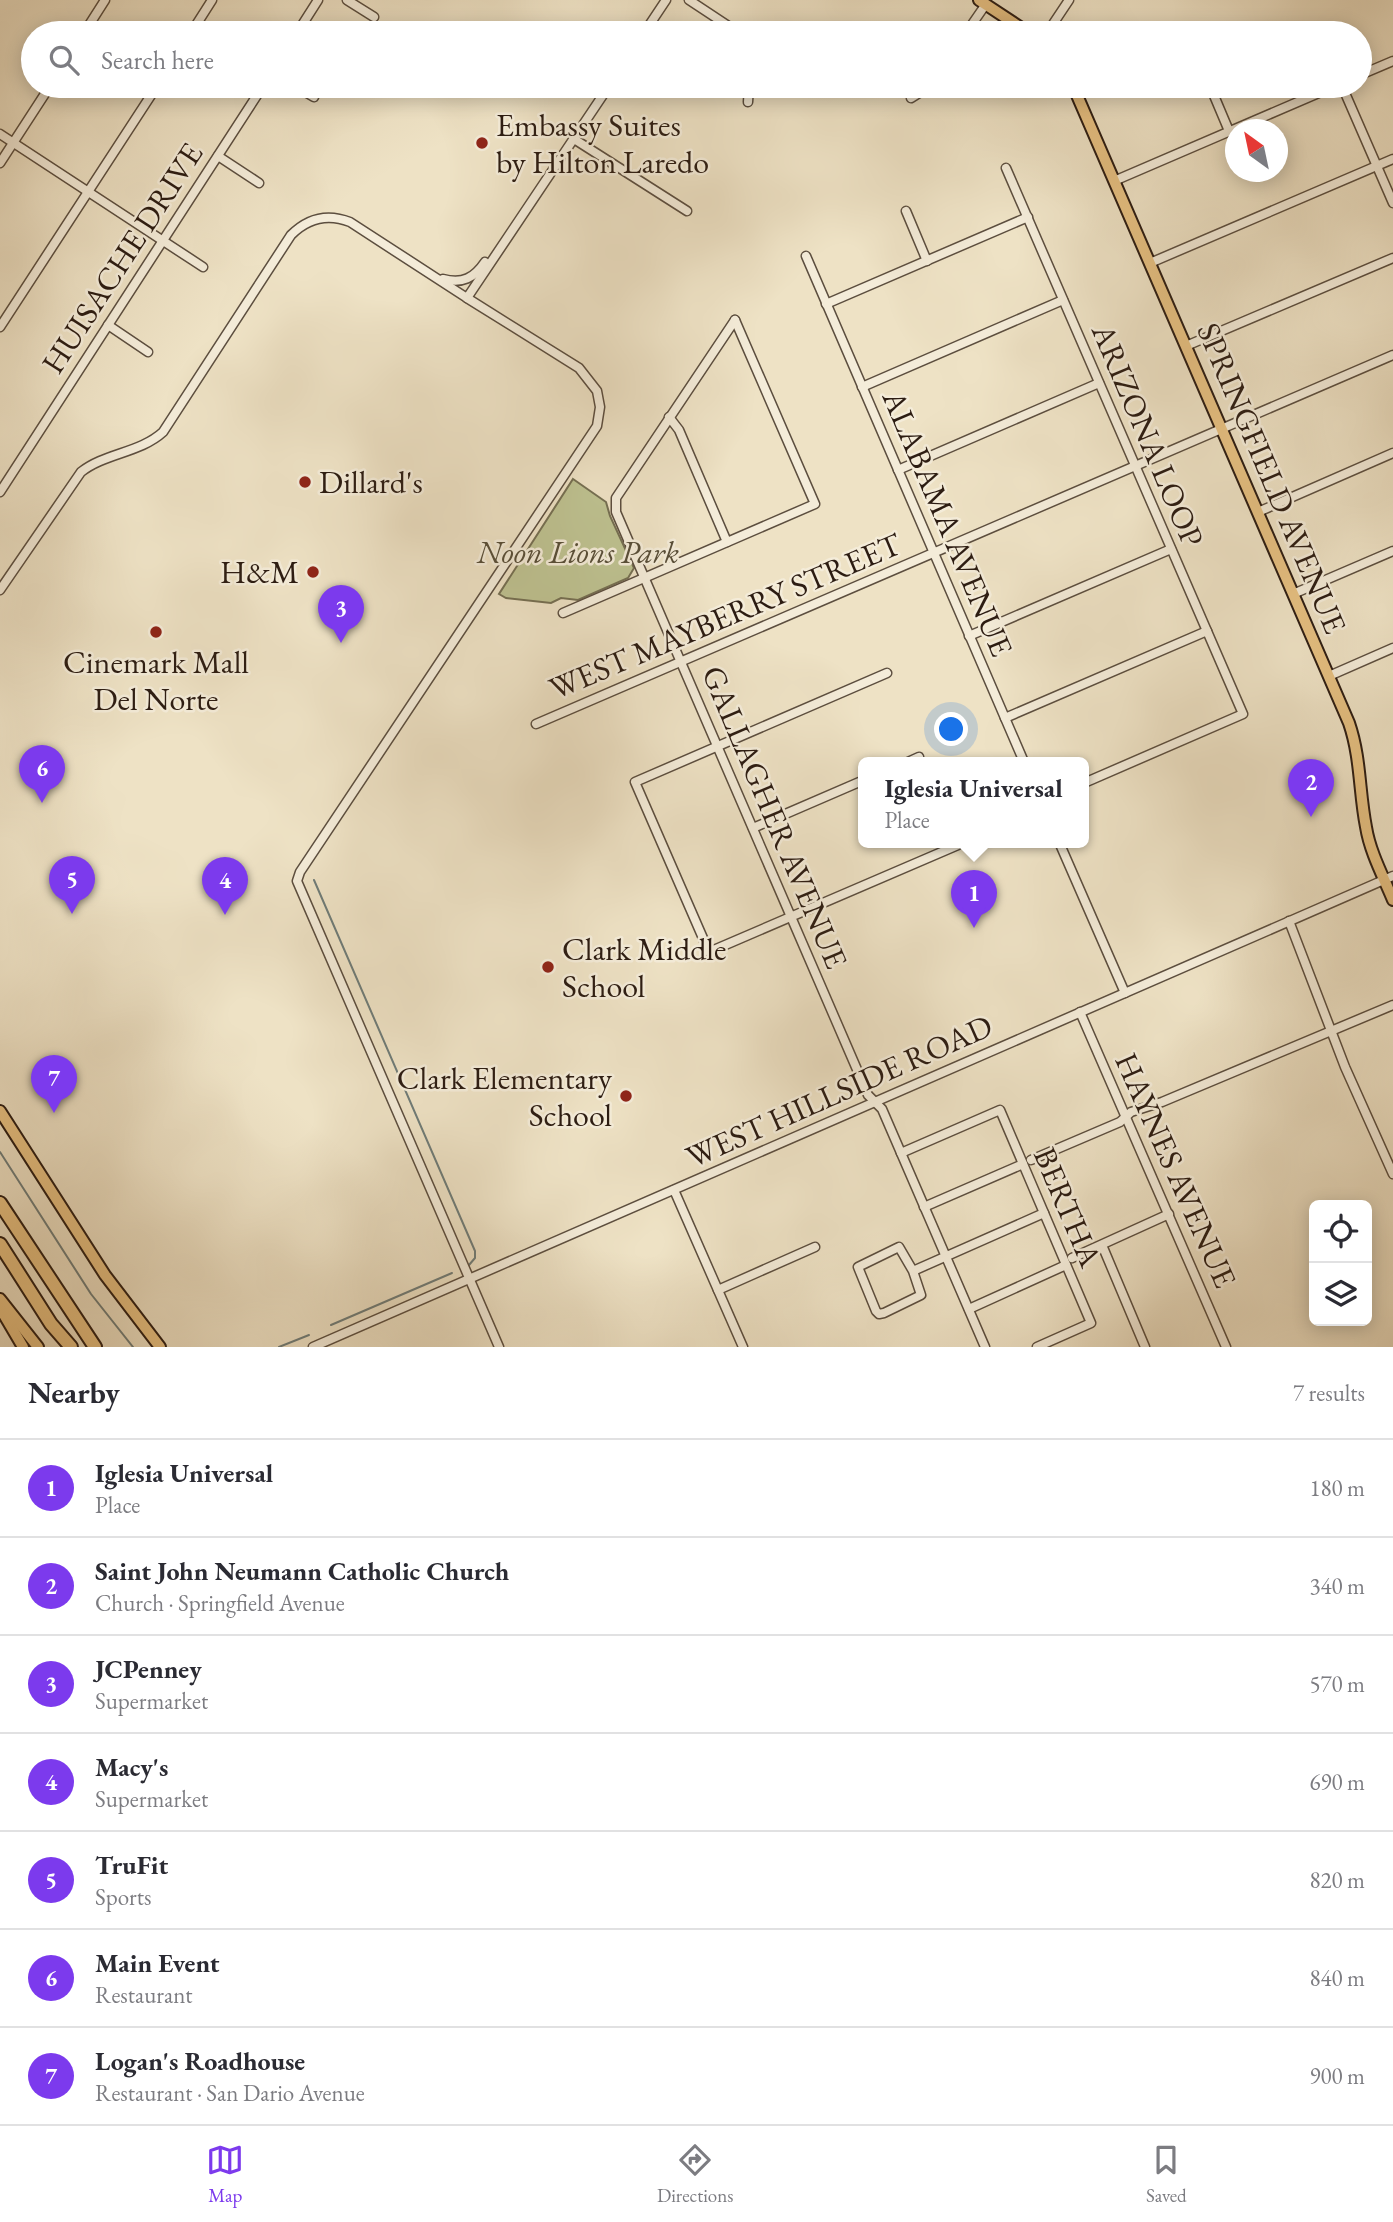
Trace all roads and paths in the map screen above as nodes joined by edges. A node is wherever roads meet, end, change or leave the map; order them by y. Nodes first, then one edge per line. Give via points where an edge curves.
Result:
1 (105, 0) edge
2 (212, 0) edge
3 (318, 0) edge
4 (347, 0) edge
5 (666, 0) edge
6 (688, 0) edge
7 (1069, 0) edge
8 (982, 2) edge
9 (374, 17) dead end
10 (92, 21) edge
11 (199, 21) edge
12 (305, 21) edge
13 (652, 21) edge
14 (720, 21) edge
15 (972, 21) edge
16 (1011, 21) edge
17 (1055, 21) edge
18 (1393, 61) edge
19 (1372, 70) edge
20 (42, 98) edge
21 (148, 98) edge
22 (254, 98) edge
23 (601, 98) edge
24 (748, 98) edge
25 (1078, 98) edge
26 (1215, 98) edge
27 (1307, 98) edge
28 (1347, 98) edge
29 (748, 102) dead end
30 (1257, 119) edge
31 (1225, 122) edge
32 (1225, 133) edge
33 (0, 134) edge
34 (574, 139) junction
35 (13, 143) junction
36 (218, 156) junction
37 (1393, 159) edge
38 (0, 163) edge
39 (1377, 166) junction
40 (1006, 168) dead end
41 (1114, 181) junction
42 (258, 183) dead end
43 (88, 191) junction
44 (1393, 203) edge
45 (687, 211) dead end
46 (905, 211) dead end
47 (1028, 217) junction
48 (162, 240) junction
49 (502, 246) junction
50 (806, 256) dead end
51 (1393, 258) edge
52 (927, 261) junction
53 (1150, 262) junction
54 (203, 267) dead end
55 (437, 278) junction
56 (467, 298) junction
57 (1063, 300) junction
58 (826, 304) junction
59 (108, 325) junction
60 (0, 327) edge
61 (1186, 346) junction
62 (148, 352) dead end
63 (1393, 355) edge
64 (1099, 383) junction
65 (862, 387) junction
66 (669, 416) junction
67 (1222, 428) junction
68 (1393, 453) edge
69 (1135, 466) junction
70 (898, 470) junction
71 (0, 492) edge
72 (1258, 512) junction
73 (727, 542) junction
74 (1171, 549) junction
75 (1393, 551) edge
76 (934, 553) junction
77 (645, 578) junction
78 (0, 590) edge
79 (1293, 594) junction
80 (563, 613) dead end
81 (1207, 631) junction
82 (969, 636) junction
83 (1393, 648) edge
84 (681, 662) junction
85 (887, 673) dead end
86 (1329, 676) junction
87 (1005, 718) junction
88 (536, 724) dead end
89 (718, 746) junction
90 (1022, 757) edge
91 (1089, 781) edge
92 (858, 783) edge
93 (753, 828) junction
94 (951, 848) edge
95 (1062, 848) edge
96 (1389, 878) edge
97 (1393, 900) edge
98 (791, 916) junction
99 (1289, 921) junction
100 (1125, 993) junction
101 (1393, 1005) edge
102 (1080, 1012) junction
103 (1332, 1031) junction
104 (875, 1102) junction
105 (0, 1111) edge
106 (1126, 1117) junction
107 (901, 1153) junction
108 (1027, 1162) junction
109 (1393, 1174) edge
110 (674, 1190) junction
111 (0, 1203) edge
112 (924, 1207) junction
113 (1044, 1213) junction
114 (1169, 1214) junction
115 (0, 1244) edge
116 (1102, 1245) junction
117 (815, 1247) dead end
118 (946, 1256) junction
119 (1069, 1261) junction
120 (913, 1271) junction
121 (470, 1279) junction
122 (718, 1290) junction
123 (0, 1299) edge
124 (0, 1308) edge
125 (969, 1309) junction
126 (23, 1347) edge
127 (38, 1347) edge
128 (69, 1347) edge
129 (95, 1347) edge
130 (160, 1347) edge
131 (313, 1347) edge
132 (499, 1347) edge
133 (743, 1347) edge
134 (985, 1347) edge
135 (1037, 1347) edge
136 (1146, 1347) edge
137 (1226, 1347) edge

1 - 10 street
2 - 11 street
3 - 12 street
4 - 9 street
5 - 13 street
6 - 14 street
7 - 17 street
8 - 15 street
8 - 16 main road
18 - 19 street
20 - 35 street
21 - 43 street
22 - 36 street, HUISACHE DRIVE
23 - 34 street
24 - 29 street
25 - 41 main road, SPRINGFIELD AVENUE
26 - 31 street
27 - 30 street
28 - 39 street
32 - 41 street
33 - 35 street
34 - 45 street
34 - 49 street
35 - 38 street
35 - 43 street
36 - 42 street
36 - 48 street, HUISACHE DRIVE
37 - 39 street
39 - 44 street
39 - 53 street
40 - 47 street, ARIZONA LOOP
41 - 53 main road, SPRINGFIELD AVENUE
43 - 48 street
43 - 60 street
46 - 52 street
47 - 52 street
47 - 57 street, ARIZONA LOOP
48 - 54 street
48 - 59 street, HUISACHE DRIVE
49 - 55 street via 470,278 455,282
49 - 56 street
50 - 58 street, ALABAMA AVENUE
51 - 61 street
52 - 58 street
53 - 61 main road, SPRINGFIELD AVENUE
55 - 56 street
55 - 78 street via 342,219 324,217 299,227 163,432 81,472
56 - 121 street via 579,368 597,391 597,426 297,881
57 - 64 street, ARIZONA LOOP
57 - 65 street
58 - 65 street, ALABAMA AVENUE
59 - 62 street
59 - 71 street, HUISACHE DRIVE
61 - 67 main road, SPRINGFIELD AVENUE
63 - 67 street, WEST MAYBERRY STREET
64 - 69 street, ARIZONA LOOP
64 - 70 street
65 - 70 street, ALABAMA AVENUE
66 - 73 street
66 - 73 street, GALLAGHER AVENUE via 735,320 815,504
66 - 77 street, GALLAGHER AVENUE via 616,498
67 - 69 street, WEST MAYBERRY STREET
67 - 72 main road, SPRINGFIELD AVENUE
68 - 72 street
69 - 74 street, ARIZONA LOOP
69 - 76 street, WEST MAYBERRY STREET
70 - 76 street, ALABAMA AVENUE
72 - 79 main road, SPRINGFIELD AVENUE
73 - 77 street
74 - 81 street, ARIZONA LOOP
74 - 82 street
75 - 79 street
76 - 82 street, ALABAMA AVENUE
76 - 84 street, WEST MAYBERRY STREET
77 - 80 street
77 - 84 street, GALLAGHER AVENUE
79 - 86 main road, SPRINGFIELD AVENUE
81 - 87 street
81 - 91 street, ARIZONA LOOP via 1243,714
82 - 87 street, ALABAMA AVENUE
83 - 86 street
84 - 88 street, WEST MAYBERRY STREET
84 - 89 street, GALLAGHER AVENUE
85 - 89 street
86 - 96 main road, SPRINGFIELD AVENUE via 1357,750 1366,828
87 - 90 street, ALABAMA AVENUE
89 - 93 street, GALLAGHER AVENUE
89 - 98 street via 635,782 709,952
92 - 93 street
93 - 98 street, GALLAGHER AVENUE
94 - 98 street
95 - 100 street
96 - 97 main road, SPRINGFIELD AVENUE
96 - 99 street, WEST HILLSIDE ROAD
98 - 104 street, GALLAGHER AVENUE
99 - 100 street, WEST HILLSIDE ROAD
99 - 103 street
100 - 102 street, WEST HILLSIDE ROAD
101 - 103 street
102 - 104 street, WEST HILLSIDE ROAD
102 - 106 street, HAYNES AVENUE
103 - 106 street
103 - 109 street
104 - 107 street, GALLAGHER AVENUE
104 - 110 street, WEST HILLSIDE ROAD
105 - 130 main road via 107,1277
106 - 108 street
106 - 114 street, HAYNES AVENUE
107 - 108 street, BERTHA via 1000,1110
107 - 112 street, GALLAGHER AVENUE
108 - 112 street
108 - 113 street, BERTHA
110 - 121 street, WEST HILLSIDE ROAD
110 - 122 street
111 - 129 highway
112 - 118 street, GALLAGHER AVENUE
113 - 118 street
113 - 119 street, BERTHA
114 - 116 street
114 - 137 street, HAYNES AVENUE
115 - 128 highway
116 - 119 street
116 - 136 street
117 - 122 street
118 - 120 street
118 - 125 street, GALLAGHER AVENUE
119 - 125 street
119 - 135 street, BERTHA via 1091,1323
120 - 120 street via 921,1296 879,1314 858,1267 900,1247
121 - 131 street, WEST HILLSIDE ROAD
121 - 132 street
122 - 133 street
123 - 127 main road
124 - 126 main road
125 - 134 street, GALLAGHER AVENUE

